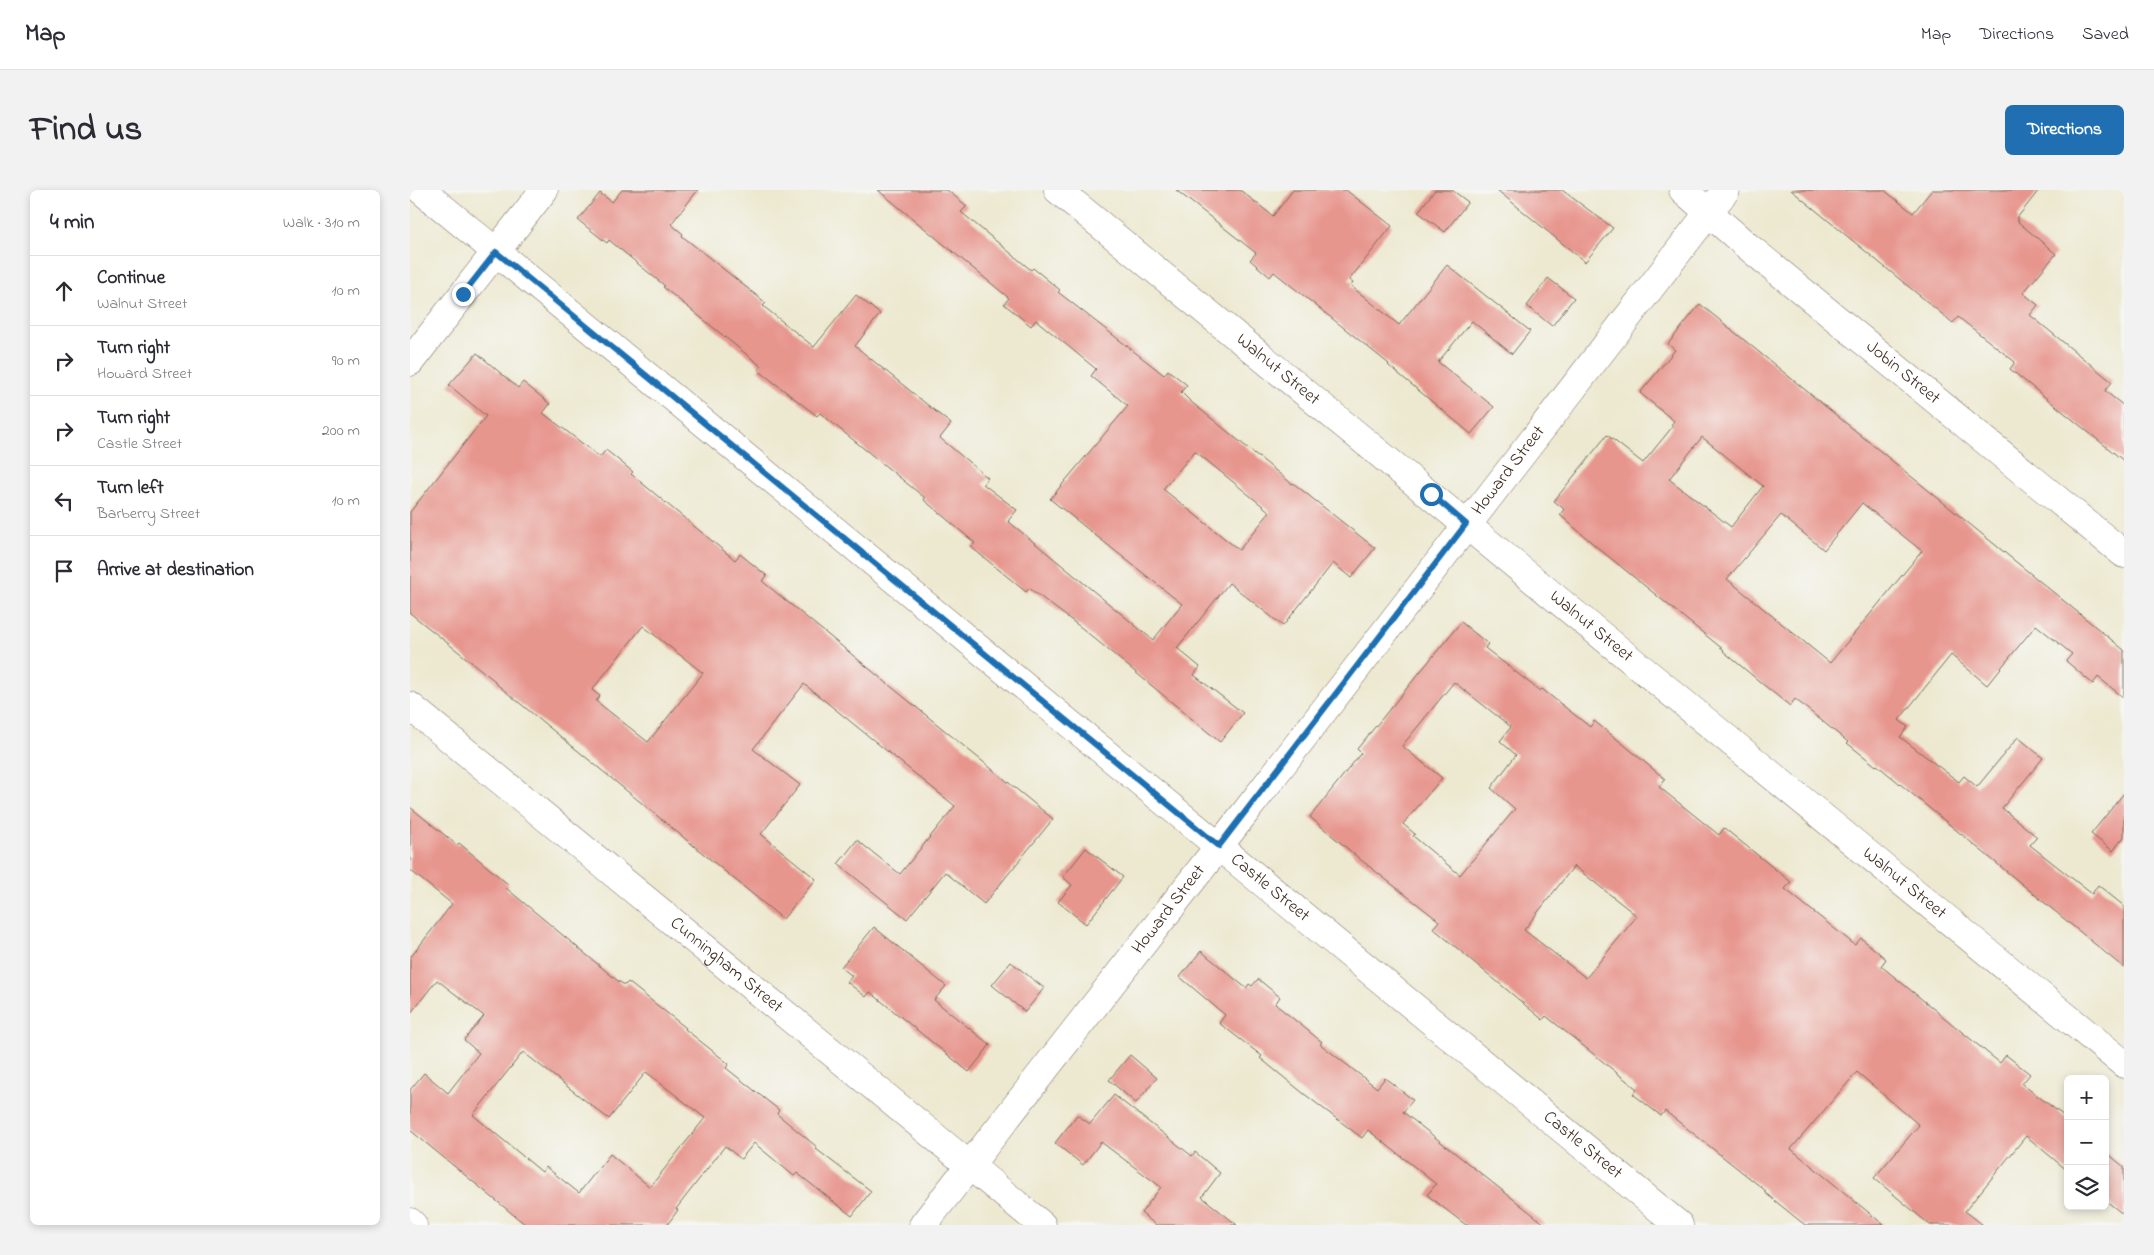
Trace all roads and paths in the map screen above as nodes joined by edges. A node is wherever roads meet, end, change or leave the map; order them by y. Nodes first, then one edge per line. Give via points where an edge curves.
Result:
1 (420, 190) edge
2 (544, 190) edge
3 (1058, 190) edge
4 (1683, 190) edge
5 (1726, 190) edge
6 (1708, 212) junction
7 (496, 252) junction
8 (410, 362) edge
9 (1466, 524) junction
10 (2124, 554) edge
11 (410, 706) edge
12 (1219, 846) junction
13 (2124, 1064) edge
14 (969, 1165) junction
15 (410, 1222) edge
16 (413, 1225) edge
17 (923, 1225) edge
18 (1042, 1225) edge
19 (1679, 1225) edge

1 - 7 street, Castle Street
2 - 7 street
3 - 9 street, Walnut Street
4 - 6 street, Jobin Street
5 - 6 street, Howard Street
6 - 9 street, Howard Street
6 - 10 street, Jobin Street
7 - 8 street
7 - 12 street, Castle Street
9 - 12 street, Howard Street
9 - 13 street, Walnut Street
11 - 14 street, Cunningham Street
12 - 14 street, Howard Street
12 - 19 street, Castle Street
14 - 17 street, Howard Street
14 - 18 street, Cunningham Street
15 - 16 street

